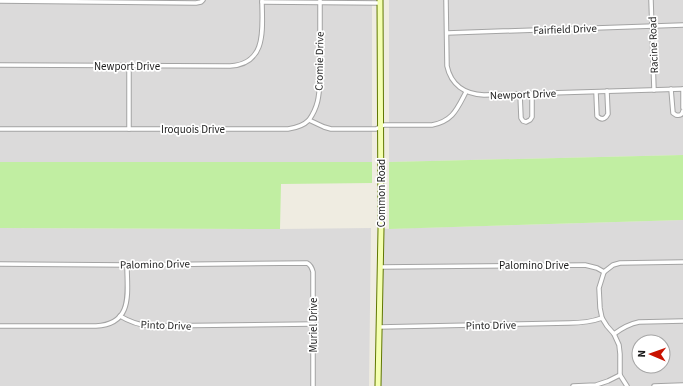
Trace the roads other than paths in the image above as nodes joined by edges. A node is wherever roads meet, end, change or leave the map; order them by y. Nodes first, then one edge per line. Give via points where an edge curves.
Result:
1 (203, 0) edge
2 (446, 0) edge
3 (651, 0) edge
4 (0, 1) edge
5 (262, 1) edge
6 (320, 1) edge
7 (380, 1) edge
8 (683, 25) edge
9 (652, 26) junction
10 (447, 33) junction
11 (0, 65) edge
12 (129, 66) junction
13 (671, 89) junction
14 (683, 89) edge
15 (654, 90) junction
16 (466, 92) junction
17 (596, 92) junction
18 (607, 92) junction
19 (520, 94) junction
20 (532, 94) junction
21 (683, 109) edge
22 (309, 120) junction
23 (381, 127) junction
24 (0, 129) edge
25 (128, 129) junction
26 (683, 262) edge
27 (0, 264) edge
28 (127, 265) junction
29 (310, 265) joint
30 (380, 267) junction
31 (604, 272) junction
32 (120, 316) junction
33 (602, 318) junction
34 (683, 321) edge
35 (313, 324) junction
36 (0, 326) edge
37 (379, 327) junction
38 (614, 334) junction
39 (620, 375) junction
40 (683, 385) edge
41 (313, 386) edge
42 (378, 386) edge
43 (573, 386) edge
44 (627, 386) edge
45 (654, 386) edge

1 - 4 street
2 - 10 street
3 - 9 street, Racine Road
5 - 6 street
5 - 12 street, Newport Drive via 261,42 252,58 241,64
6 - 7 street
6 - 22 street, Cromie Drive via 320,81 316,109
7 - 23 street, Common Road
8 - 9 street, Fairfield Drive
9 - 10 street, Fairfield Drive
9 - 15 street, Racine Road
10 - 16 street via 448,70 454,82
11 - 12 street, Newport Drive
12 - 25 street
13 - 14 street, Newport Drive
13 - 15 street, Newport Drive
13 - 21 street via 673,113 680,115
14 - 21 street
15 - 18 street, Newport Drive
16 - 19 street, Newport Drive via 484,95
16 - 23 street via 456,111 439,123
17 - 18 street, Newport Drive
17 - 18 street via 597,114 602,119 608,114
17 - 20 street, Newport Drive
19 - 20 street, Newport Drive
19 - 20 street via 521,118 526,122 532,117
22 - 23 street via 334,129
22 - 25 street, Iroquois Drive via 301,126 288,129
23 - 30 street, Common Road
24 - 25 street, Iroquois Drive
26 - 31 street via 620,263
27 - 28 street, Palomino Drive
28 - 29 street, Palomino Drive
28 - 32 street via 128,296
29 - 35 street, Muriel Drive via 313,272
30 - 31 street, Palomino Drive via 586,265
30 - 37 street, Common Road
31 - 33 street via 599,288
32 - 35 street, Pinto Drive via 129,322 150,326
32 - 36 street via 114,322 103,326
33 - 37 street, Pinto Drive via 569,324
33 - 38 street
34 - 38 street via 632,323
35 - 41 street, Muriel Drive
37 - 42 street, Common Road
38 - 39 street via 620,349
39 - 43 street via 596,385
39 - 44 street
40 - 45 street

